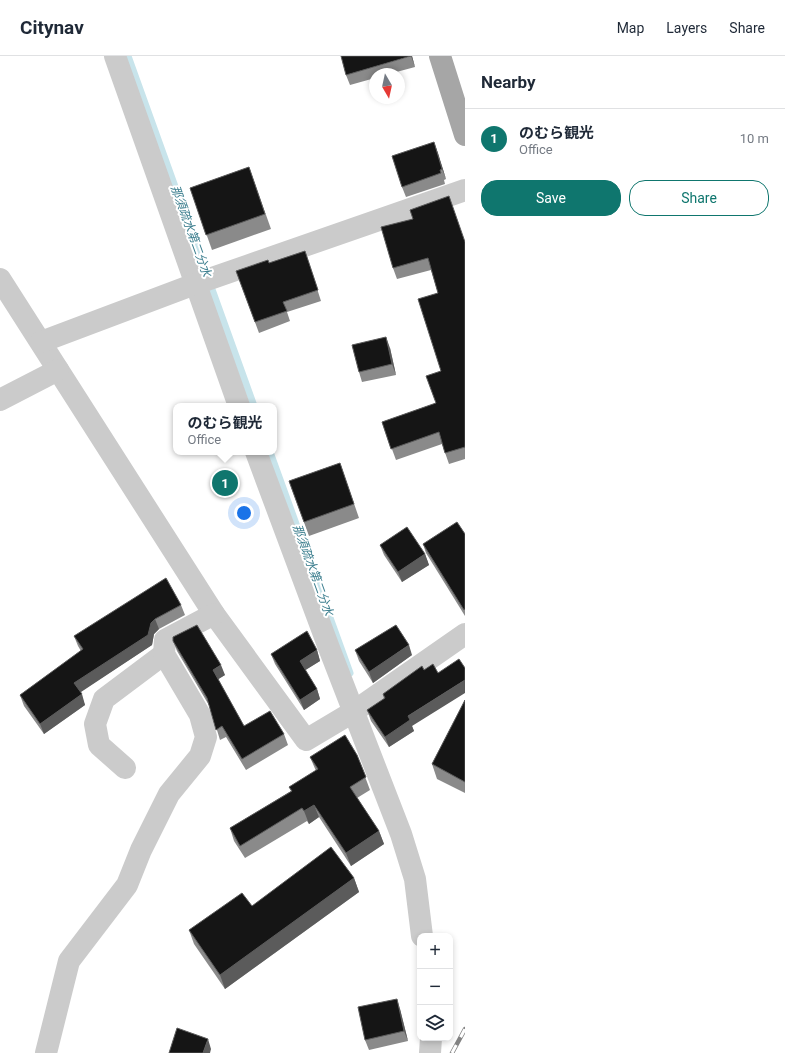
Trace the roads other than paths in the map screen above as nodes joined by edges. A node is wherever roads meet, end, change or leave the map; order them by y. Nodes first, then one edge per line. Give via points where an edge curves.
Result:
1 (115, 56) edge
2 (440, 56) edge
3 (465, 135) edge
4 (465, 190) edge
5 (0, 279) edge
6 (195, 284) junction
7 (41, 342) junction
8 (58, 370) junction
9 (0, 400) edge
10 (238, 403) edge
11 (257, 455) edge
12 (214, 614) junction
13 (465, 634) edge
14 (164, 654) junction
15 (353, 712) junction
16 (125, 768) dead end
17 (422, 933) edge
18 (431, 1041) edge
19 (46, 1053) edge
20 (430, 1053) edge

1 - 6 street
2 - 3 main road
4 - 6 street
5 - 7 street
6 - 7 street
6 - 10 street
7 - 8 street
8 - 9 street
8 - 12 street
11 - 15 street
12 - 14 street via 165,640
12 - 15 street via 306,740
13 - 15 street
14 - 16 street via 104,699 95,724 99,745
14 - 19 street via 200,715 206,737 200,756 169,794 127,885 69,961
15 - 17 street via 401,834 415,879
18 - 20 street

